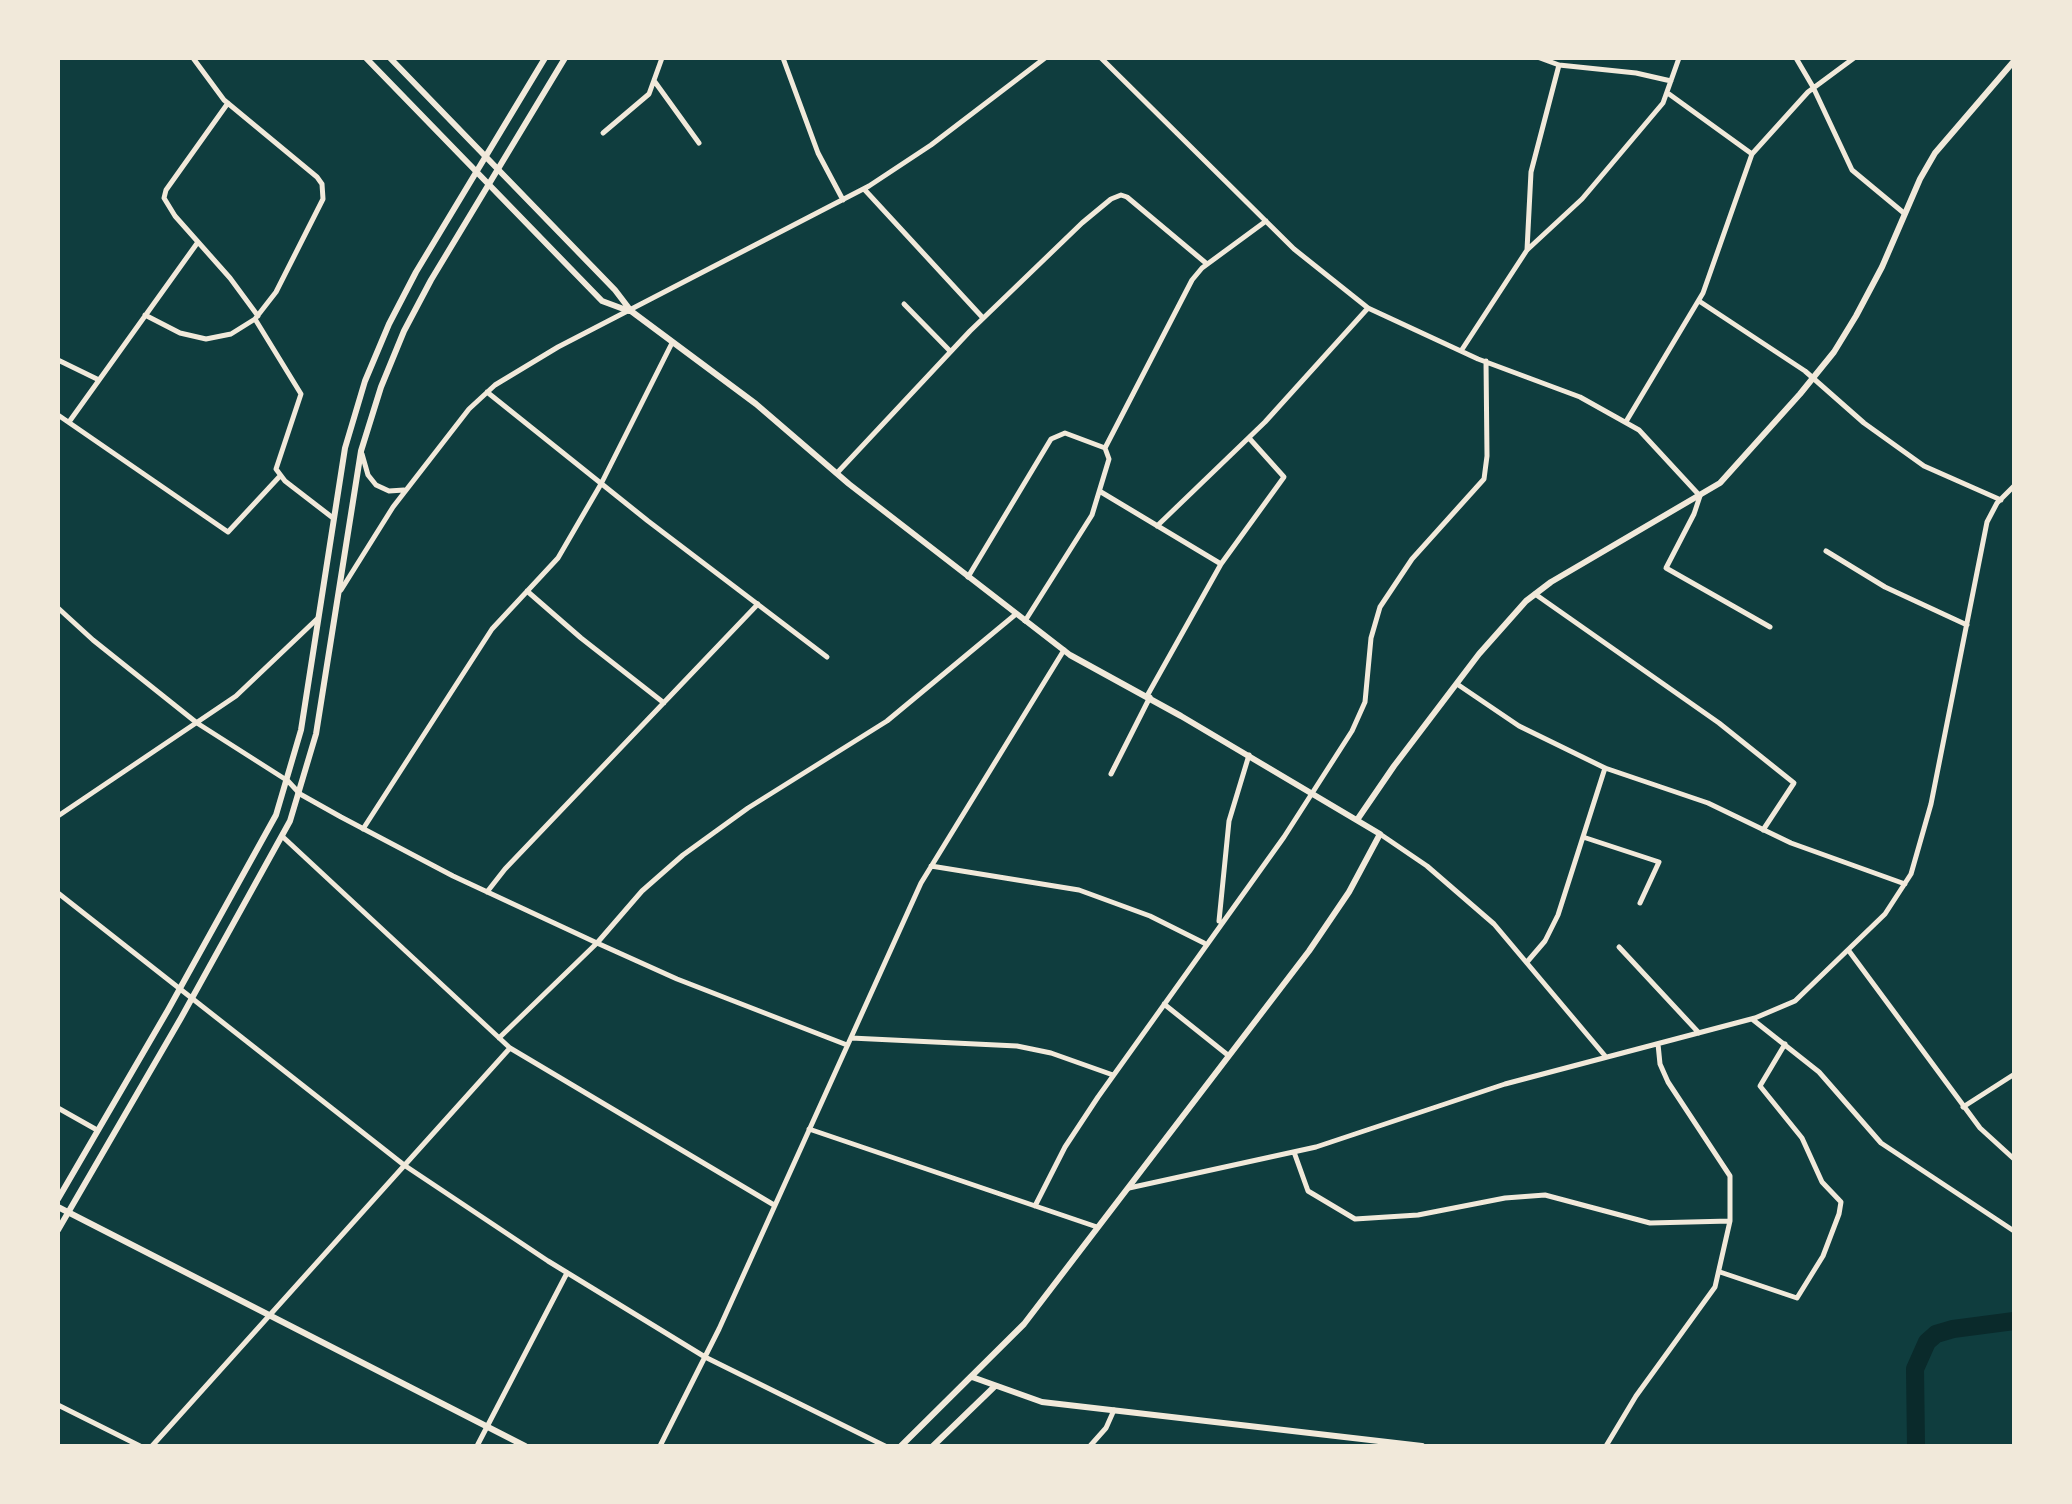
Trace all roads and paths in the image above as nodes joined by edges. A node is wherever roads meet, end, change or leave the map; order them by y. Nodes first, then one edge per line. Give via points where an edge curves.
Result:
1 (194, 58) edge
2 (366, 58) edge
3 (390, 58) edge
4 (545, 58) edge
5 (565, 58) edge
6 (662, 58) edge
7 (783, 58) edge
8 (1045, 58) edge
9 (1101, 58) edge
10 (1540, 58) edge
11 (1679, 58) edge
12 (1796, 58) edge
13 (1854, 58) edge
14 (2014, 62) edge
15 (1560, 64) junction
16 (1670, 81) junction
17 (655, 82) junction
18 (1814, 87) junction
19 (1668, 93) junction
20 (228, 103) junction
21 (603, 133) dead end
22 (700, 143) dead end
23 (1752, 154) junction
24 (486, 156) junction
25 (498, 169) junction
26 (477, 172) junction
27 (489, 184) junction
28 (864, 189) junction
29 (843, 200) junction
30 (1905, 214) junction
31 (1266, 221) junction
32 (198, 242) junction
33 (1527, 250) junction
34 (1207, 264) junction
35 (1699, 301) junction
36 (904, 304) dead end
37 (1368, 308) junction
38 (631, 311) junction
39 (145, 315) junction
40 (257, 318) junction
41 (983, 318) junction
42 (672, 343) junction
43 (950, 351) junction
44 (1461, 351) junction
45 (58, 360) edge
46 (1486, 362) junction
47 (1813, 379) junction
48 (99, 380) junction
49 (487, 392) junction
50 (58, 414) edge
51 (1627, 421) junction
52 (69, 422) junction
53 (1249, 438) junction
54 (1105, 448) junction
55 (361, 452) junction
56 (837, 473) junction
57 (280, 476) junction
58 (601, 484) junction
59 (2014, 486) edge
60 (407, 489) junction
61 (1101, 492) junction
62 (1700, 496) junction
63 (2001, 500) junction
64 (334, 518) junction
65 (1157, 526) junction
66 (1826, 552) dead end
67 (1222, 564) junction
68 (968, 577) junction
69 (527, 591) junction
70 (339, 593) junction
71 (1535, 593) junction
72 (758, 604) junction
73 (58, 608) edge
74 (1016, 614) junction
75 (320, 617) junction
76 (1025, 621) junction
77 (1967, 624) junction
78 (1770, 627) dead end
79 (1064, 650) junction
80 (827, 656) dead end
81 (1457, 684) junction
82 (1148, 697) junction
83 (664, 703) junction
84 (197, 722) junction
85 (1249, 755) junction
86 (1605, 768) junction
87 (1110, 774) dead end
88 (288, 781) junction
89 (1313, 793) junction
90 (300, 794) junction
91 (58, 816) edge
92 (1357, 820) junction
93 (363, 829) junction
94 (1763, 830) junction
95 (1380, 834) junction
96 (283, 837) junction
97 (1584, 838) junction
98 (930, 866) junction
99 (1906, 884) junction
100 (488, 892) junction
101 (58, 893) edge
102 (1640, 903) dead end
103 (1219, 924) junction
104 (597, 943) junction
105 (1205, 944) junction
106 (1620, 947) dead end
107 (1848, 950) junction
108 (1527, 962) junction
109 (179, 991) junction
110 (191, 1000) junction
111 (1164, 1004) junction
112 (1752, 1019) junction
113 (1699, 1032) junction
114 (499, 1038) junction
115 (849, 1041) junction
116 (1658, 1044) junction
117 (1785, 1044) junction
118 (510, 1048) junction
119 (1229, 1056) junction
120 (1606, 1057) junction
121 (1113, 1075) junction
122 (2013, 1075) edge
123 (1963, 1106) junction
124 (58, 1108) edge
125 (809, 1129) junction
126 (98, 1130) junction
127 (1294, 1152) junction
128 (2014, 1159) edge
129 (404, 1165) junction
130 (1126, 1189) junction
131 (58, 1199) edge
132 (774, 1204) junction
133 (1036, 1206) junction
134 (58, 1207) edge
135 (68, 1212) junction
136 (1730, 1221) junction
137 (1098, 1226) junction
138 (58, 1230) edge
139 (2014, 1231) edge
140 (1720, 1272) junction
141 (567, 1273) junction
142 (269, 1314) junction
143 (705, 1356) junction
144 (972, 1378) junction
145 (994, 1387) junction
146 (58, 1405) edge
147 (1114, 1410) junction
148 (487, 1427) junction
149 (140, 1446) edge
150 (152, 1446) edge
151 (477, 1446) edge
152 (525, 1446) edge
153 (660, 1446) edge
154 (886, 1446) edge
155 (902, 1446) edge
156 (934, 1446) edge
157 (1090, 1446) edge
158 (1422, 1446) edge
159 (1606, 1446) edge

1 - 20 street
2 - 26 street
3 - 24 street
4 - 24 street
5 - 25 street
6 - 17 street
7 - 29 street
8 - 28 street
9 - 31 street
10 - 15 street
11 - 16 street
12 - 18 street
13 - 18 street
14 - 30 street via 1936,154
15 - 16 street
15 - 33 street via 1531,172
16 - 19 street
17 - 21 street via 646,98
17 - 22 street
18 - 23 street
18 - 30 street via 1852,170
19 - 23 street
19 - 33 street via 1600,180
20 - 32 street via 164,193
20 - 40 street via 317,177 324,191
23 - 35 street
24 - 25 street
24 - 26 street
25 - 27 street
25 - 38 street
26 - 27 street
26 - 64 street via 374,359 349,428
27 - 38 street via 602,301
27 - 55 street via 404,332
28 - 29 street
28 - 41 street
29 - 38 street
30 - 47 street via 1856,316
31 - 34 street
31 - 37 street
32 - 39 street
32 - 40 street
33 - 44 street
34 - 41 street via 1118,196
34 - 54 street via 1192,280
35 - 47 street
35 - 51 street
36 - 43 street
37 - 44 street
37 - 53 street
38 - 42 street
38 - 49 street
39 - 40 street via 206,339
39 - 48 street
40 - 57 street via 300,394 276,464
41 - 43 street
42 - 56 street
42 - 58 street
43 - 56 street
44 - 46 street
45 - 48 street
46 - 51 street via 1538,378
46 - 89 street via 1484,480 1387,594 1371,638 1366,702
47 - 62 street via 1728,476
47 - 63 street via 1924,466
48 - 52 street
49 - 58 street
49 - 60 street
50 - 52 street
51 - 62 street
52 - 57 street via 228,532
53 - 65 street
53 - 67 street via 1284,477
54 - 61 street
54 - 68 street via 1065,433 1051,439
55 - 60 street via 376,485
55 - 70 street
56 - 68 street
57 - 64 street
58 - 69 street via 558,558
58 - 72 street
59 - 63 street
60 - 70 street
61 - 65 street
61 - 76 street via 1081,536
62 - 71 street
62 - 78 street via 1666,568
63 - 77 street via 1987,522
64 - 75 street
65 - 67 street
66 - 77 street
67 - 82 street
68 - 74 street
69 - 83 street
69 - 93 street via 492,630
70 - 90 street
71 - 81 street
71 - 94 street via 1794,783
72 - 80 street
72 - 83 street
73 - 84 street
74 - 76 street
74 - 104 street via 887,721 682,855
75 - 84 street via 252,684
75 - 88 street
76 - 79 street
77 - 99 street via 1925,830
79 - 82 street
79 - 98 street
81 - 86 street via 1520,726
81 - 92 street
82 - 85 street
82 - 87 street
83 - 100 street
84 - 88 street
84 - 91 street
85 - 89 street
85 - 103 street via 1229,821
86 - 94 street via 1708,803
86 - 97 street
88 - 90 street
88 - 109 street via 262,845
89 - 92 street
89 - 103 street
90 - 93 street
90 - 96 street
92 - 95 street
93 - 100 street
94 - 99 street
95 - 108 street via 1462,895
95 - 119 street via 1342,905
96 - 110 street
96 - 114 street
97 - 102 street via 1659,862
97 - 108 street via 1552,930
98 - 105 street via 1080,890
98 - 115 street
99 - 107 street
100 - 104 street
101 - 109 street
103 - 105 street
104 - 114 street
104 - 115 street
105 - 111 street
106 - 113 street
107 - 112 street via 1794,1001
107 - 123 street
108 - 120 street
109 - 110 street
109 - 126 street
110 - 129 street
110 - 135 street
111 - 119 street
111 - 121 street
112 - 113 street
112 - 117 street
113 - 116 street
114 - 118 street
115 - 121 street via 1016,1046
115 - 125 street
116 - 120 street
116 - 136 street via 1668,1082 1730,1176
117 - 139 street via 1881,1143
117 - 140 street via 1760,1086 1841,1202 1838,1214 1797,1298
118 - 129 street
118 - 132 street
119 - 130 street
120 - 127 street
121 - 133 street
122 - 123 street
123 - 128 street
124 - 126 street
125 - 132 street
125 - 133 street
126 - 131 street
127 - 130 street
127 - 136 street via 1308,1191 1355,1219 1545,1195 1650,1223
129 - 141 street
129 - 142 street
130 - 137 street
132 - 143 street
133 - 137 street
134 - 135 street
135 - 138 street
135 - 142 street
136 - 140 street
137 - 144 street via 1011,1340
140 - 159 street
141 - 143 street
141 - 148 street
142 - 148 street
142 - 150 street
143 - 153 street
143 - 154 street
144 - 145 street
144 - 155 street
145 - 147 street via 1042,1402
145 - 156 street
146 - 149 street
147 - 157 street
147 - 158 street
148 - 151 street
148 - 152 street

